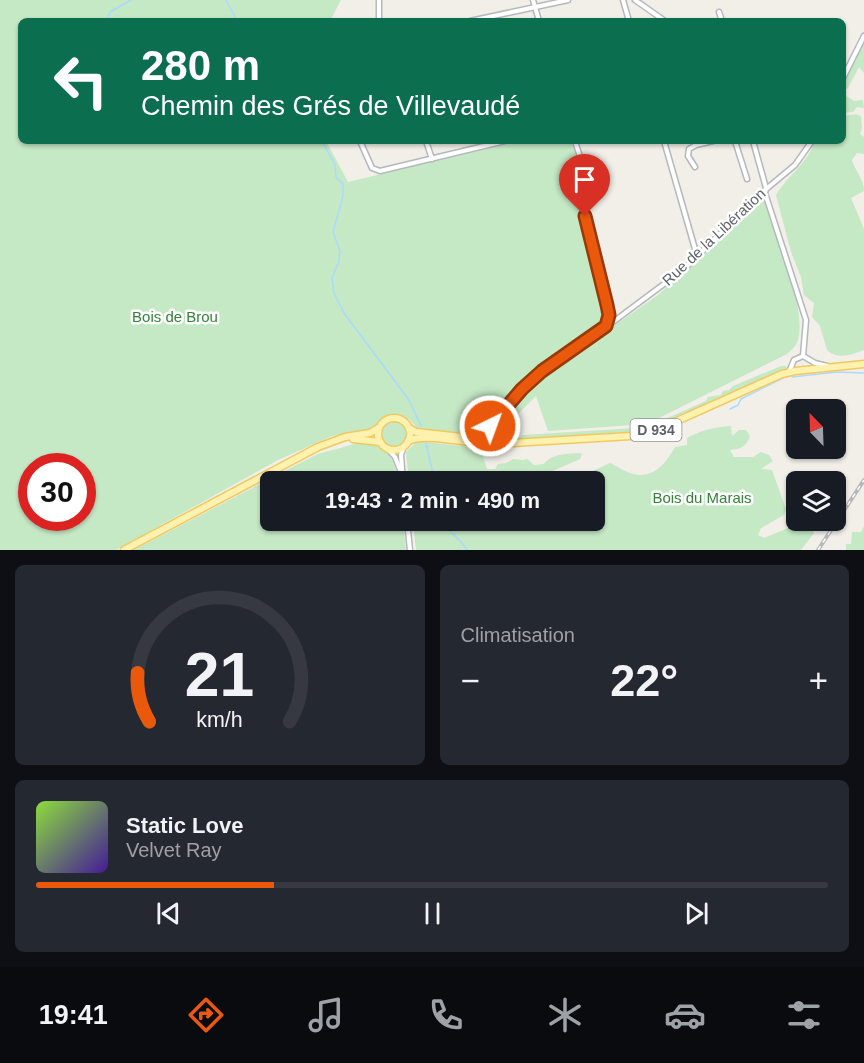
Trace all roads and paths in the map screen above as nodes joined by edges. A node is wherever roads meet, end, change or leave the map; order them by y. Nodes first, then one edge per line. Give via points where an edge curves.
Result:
1 (380, 0) edge
2 (533, 0) edge
3 (568, 0) edge
4 (623, 0) edge
5 (635, 0) edge
6 (535, 7) junction
7 (719, 12) dead end
8 (380, 18) edge
9 (486, 18) edge
10 (538, 18) edge
11 (628, 18) edge
12 (661, 18) edge
13 (721, 18) edge
14 (864, 36) edge
15 (846, 72) edge
16 (361, 144) edge
17 (427, 144) edge
18 (493, 144) edge
19 (576, 144) edge
20 (665, 144) edge
21 (700, 144) edge
22 (736, 144) edge
23 (754, 144) edge
24 (810, 144) edge
25 (432, 159) junction
26 (695, 167) dead end
27 (747, 179) dead end
28 (765, 190) junction
29 (697, 256) junction
30 (608, 321) junction
31 (803, 356) junction
32 (849, 365) junction
33 (864, 365) edge
34 (788, 373) junction
35 (378, 428) junction
36 (409, 428) junction
37 (481, 439) junction
38 (453, 441) junction
39 (332, 442) junction
40 (380, 442) junction
41 (513, 443) junction
42 (406, 444) junction
43 (388, 449) junction
44 (400, 471) edge
45 (402, 471) edge
46 (408, 531) edge
47 (124, 550) edge
48 (410, 550) edge

1 - 8 street
2 - 6 street
3 - 6 street
4 - 11 street
5 - 12 street
6 - 9 street
6 - 10 street
7 - 13 street
14 - 15 street
16 - 25 street via 372,168 380,171
17 - 25 street
18 - 25 street
19 - 30 street via 588,184 585,222
20 - 29 street
21 - 26 street via 689,149 688,156
22 - 27 street
23 - 28 street
24 - 28 street, Rue de la Libération via 795,165
28 - 29 street, Rue de la Libération
28 - 31 street via 806,320
29 - 30 street, Rue de la Libération via 668,283 614,322
30 - 37 street, Rue de la Libération via 602,330 531,380
31 - 32 street via 821,365
31 - 34 street via 792,362
32 - 33 main road, D 934
32 - 34 main road, D 934
33 - 34 main road, D 934
34 - 41 main road, D 934 via 650,433
35 - 36 main road via 392,418 402,420
35 - 39 main road
35 - 40 main road
36 - 37 main road, D 934
36 - 42 main road
37 - 38 street
37 - 41 main road, D 934
38 - 41 main road, D 934
38 - 42 main road, D 934 via 422,437
39 - 40 main road via 361,438
39 - 47 main road
40 - 43 main road
42 - 43 main road
42 - 45 street via 400,455
43 - 44 street
46 - 48 street

